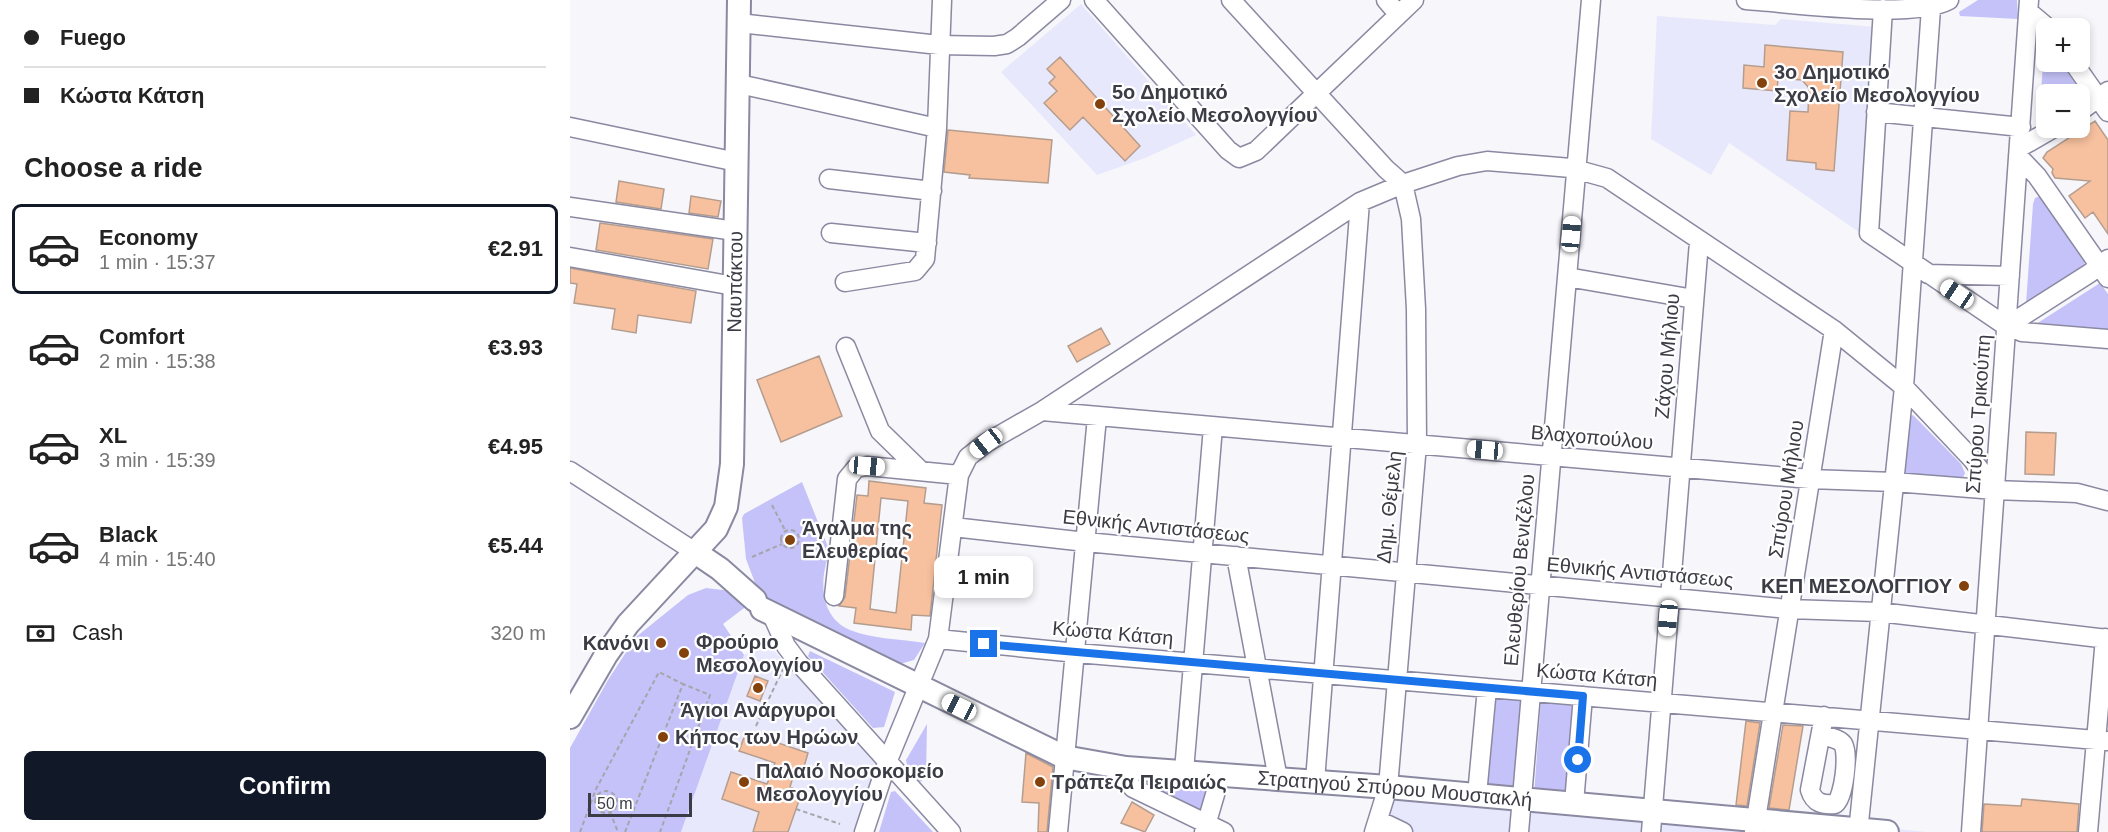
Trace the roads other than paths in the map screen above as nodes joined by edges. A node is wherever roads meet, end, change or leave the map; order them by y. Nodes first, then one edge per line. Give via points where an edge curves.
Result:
1 (739, 0) edge
2 (942, 0) edge
3 (1061, 0) edge
4 (1094, 0) edge
5 (1231, 0) edge
6 (1386, 0) edge
7 (1414, 0) edge
8 (1591, 0) edge
9 (1746, 0) edge
10 (1949, 0) edge
11 (2029, 6) edge
12 (1931, 8) junction
13 (1883, 9) junction
14 (1398, 14) junction
15 (2040, 18) edge
16 (739, 23) junction
17 (939, 45) junction
18 (2081, 72) edge
19 (739, 84) junction
20 (1317, 94) junction
21 (2105, 100) edge
22 (2090, 107) edge
23 (1876, 112) junction
24 (1925, 116) junction
25 (570, 127) edge
26 (2020, 127) junction
27 (937, 128) junction
28 (2039, 138) edge
29 (2019, 152) junction
30 (737, 162) junction
31 (1576, 169) junction
32 (829, 179) dead end
33 (1403, 184) junction
34 (932, 191) junction
35 (1360, 202) junction
36 (570, 207) edge
37 (735, 231) junction
38 (831, 233) dead end
39 (1699, 242) junction
40 (927, 243) junction
41 (570, 257) edge
42 (2105, 267) edge
43 (1920, 270) junction
44 (2010, 276) junction
45 (1567, 277) junction
46 (845, 282) dead end
47 (734, 286) junction
48 (1694, 298) junction
49 (2007, 326) junction
50 (1834, 330) junction
51 (2108, 339) edge
52 (846, 347) dead end
53 (1904, 387) junction
54 (1042, 411) junction
55 (1097, 417) junction
56 (1213, 427) junction
57 (1340, 438) junction
58 (1418, 444) junction
59 (1552, 455) junction
60 (1681, 467) junction
61 (570, 471) edge
62 (921, 471) junction
63 (959, 474) junction
64 (1810, 479) junction
65 (1894, 482) junction
66 (1995, 490) junction
67 (2108, 501) edge
68 (953, 526) junction
69 (1086, 542) junction
70 (695, 552) junction
71 (1202, 553) junction
72 (1236, 556) junction
73 (1330, 565) junction
74 (1405, 572) junction
75 (1541, 585) junction
76 (834, 596) dead end
77 (1670, 597) junction
78 (763, 609) junction
79 (1789, 609) junction
80 (1879, 612) junction
81 (1986, 622) junction
82 (2107, 638) edge
83 (938, 639) junction
84 (1077, 653) junction
85 (1192, 663) junction
86 (1258, 669) junction
87 (1322, 674) junction
88 (1398, 680) junction
89 (917, 687) junction
90 (1487, 688) junction
91 (1532, 692) junction
92 (1583, 696) junction
93 (1662, 703) junction
94 (1773, 713) junction
95 (1824, 716) junction
96 (570, 717) edge
97 (1871, 721) junction
98 (1978, 730) junction
99 (1821, 735) dead end
100 (2102, 741) edge
101 (1064, 757) junction
102 (888, 760) junction
103 (1126, 768) junction
104 (1184, 771) junction
105 (1221, 774) junction
106 (1278, 779) junction
107 (1315, 781) junction
108 (1388, 787) junction
109 (1477, 795) junction
110 (1522, 798) junction
111 (1574, 803) junction
112 (1652, 821) edge
113 (1376, 826) edge
114 (1755, 826) edge
115 (1205, 828) edge
116 (1858, 831) edge
117 (864, 832) edge
118 (951, 832) edge
119 (1058, 832) edge
120 (1224, 832) edge
121 (1403, 832) edge
122 (1520, 832) edge
123 (1887, 832) edge
124 (1971, 832) edge
125 (2088, 832) edge

1 - 16 main road, Ναυπάκτου
2 - 17 street
3 - 17 street via 1007,44
4 - 20 street via 1237,158 1253,154
5 - 20 street
6 - 14 street
7 - 14 street
8 - 31 street, Ελευθερίου Βενιζέλου
9 - 13 street
10 - 12 street
11 - 15 street
11 - 26 street, Σπύρου Τρικούπη
12 - 13 street
12 - 24 street
13 - 23 street
14 - 20 street
16 - 17 street
16 - 19 main road, Ναυπάκτου
17 - 27 street
18 - 21 street
19 - 27 street
19 - 30 main road, Ναυπάκτου
20 - 33 street
21 - 22 street
23 - 24 street
23 - 43 street via 1869,233
24 - 26 street
24 - 43 street
25 - 30 street
26 - 29 street, Σπύρου Τρικούπη
27 - 34 street
28 - 29 street
29 - 42 street
29 - 44 street, Σπύρου Τρικούπη
30 - 37 main road, Ναυπάκτου
31 - 33 street via 1487,161
31 - 39 street via 1611,180
31 - 45 street, Ελευθερίου Βενιζέλου
32 - 34 street
33 - 35 street
33 - 58 street, Δημ. Θέμελη via 1411,219 1415,284
34 - 40 street
35 - 54 street
35 - 57 street
36 - 37 street
37 - 47 main road, Ναυπάκτου
38 - 40 street
39 - 48 street, Ζάχου Μήλιου
39 - 50 street
40 - 46 street via 925,259 915,271
41 - 47 street
42 - 49 street
43 - 44 street
43 - 49 street
43 - 53 street
44 - 49 street, Σπύρου Τρικούπη
45 - 48 street
45 - 59 street, Ελευθερίου Βενιζέλου
47 - 70 main road, Ναυπάκτου via 730,490 719,525
48 - 60 street, Ζάχου Μήλιου
49 - 51 street via 2022,332
49 - 66 street, Σπύρου Τρικούπη
50 - 53 street
50 - 64 street, Σπύρου Μήλιου
52 - 62 street via 880,431
53 - 65 street
53 - 66 street via 1972,459
54 - 55 street, Βλαχοπούλου
54 - 63 street via 980,447 968,457
55 - 56 street, Βλαχοπούλου
55 - 69 street
56 - 57 street, Βλαχοπούλου
56 - 71 street
57 - 58 street, Βλαχοπούλου
57 - 73 street
58 - 59 street, Βλαχοπούλου
58 - 74 street, Δημ. Θέμελη
59 - 60 street, Βλαχοπούλου
59 - 75 street, Ελευθερίου Βενιζέλου
60 - 64 street, Βλαχοπούλου
60 - 77 street, Ζάχου Μήλιου
61 - 70 street
62 - 63 street
62 - 76 street via 867,466 856,468 847,479
63 - 68 street
64 - 65 street, Βλαχοπούλου
64 - 79 street, Σπύρου Μήλιου
65 - 66 street, Βλαχοπούλου
65 - 80 street
66 - 67 street, Βλαχοπούλου via 2077,493
66 - 81 street, Σπύρου Τρικούπη
68 - 69 street, Εθνικής Αντιστάσεως
68 - 83 street
69 - 71 street, Εθνικής Αντιστάσεως
69 - 84 street
70 - 78 main road, Στρατηγού Σπύρου Μουστακλή via 720,569
70 - 96 main road, Ναυπάκτου via 628,624
71 - 72 street, Εθνικής Αντιστάσεως
71 - 85 street
72 - 73 street, Εθνικής Αντιστάσεως
72 - 86 street
73 - 74 street, Εθνικής Αντιστάσεως
73 - 87 street
74 - 75 street, Εθνικής Αντιστάσεως
74 - 88 street, Δημ. Θέμελη
75 - 77 street, Εθνικής Αντιστάσεως
75 - 91 street, Ελευθερίου Βενιζέλου
77 - 79 street, Εθνικής Αντιστάσεως
77 - 93 street, Ζάχου Μήλιου
78 - 89 main road, Στρατηγού Σπύρου Μουστακλή
78 - 102 street via 794,657
79 - 80 street, Εθνικής Αντιστάσεως
79 - 94 street, Σπύρου Μήλιου
80 - 81 street, Εθνικής Αντιστάσεως
80 - 97 street
81 - 82 street, Εθνικής Αντιστάσεως
81 - 98 street, Σπύρου Τρικούπη
82 - 100 street
83 - 84 street, Κώστα Κάτση
83 - 89 street
84 - 85 street, Κώστα Κάτση
84 - 101 street
85 - 86 street, Κώστα Κάτση
85 - 104 street
86 - 87 street, Κώστα Κάτση
86 - 106 street
87 - 88 street, Κώστα Κάτση
87 - 107 street
88 - 90 street, Κώστα Κάτση
88 - 108 street, Δημ. Θέμελη
89 - 101 main road, Στρατηγού Σπύρου Μουστακλή
89 - 102 street
90 - 91 street, Κώστα Κάτση
90 - 109 street
91 - 92 street, Κώστα Κάτση
91 - 110 street, Ελευθερίου Βενιζέλου
92 - 93 street, Κώστα Κάτση
92 - 111 street
93 - 94 street, Κώστα Κάτση
93 - 112 street, Ζάχου Μήλιου
94 - 95 street, Κώστα Κάτση
94 - 114 street, Σπύρου Μήλιου
95 - 97 street, Κώστα Κάτση
95 - 99 street
97 - 98 street, Κώστα Κάτση
97 - 116 street
98 - 100 street, Κώστα Κάτση
98 - 124 street, Σπύρου Τρικούπη
100 - 125 street
101 - 103 main road, Στρατηγού Σπύρου Μουστακλή
101 - 119 street
102 - 117 street
102 - 118 street
103 - 104 main road, Στρατηγού Σπύρου Μουστακλή
103 - 115 street via 1127,781 1133,788
104 - 105 main road, Στρατηγού Σπύρου Μουστακλή
105 - 106 main road, Στρατηγού Σπύρου Μουστακλή
105 - 115 street
106 - 107 main road, Στρατηγού Σπύρου Μουστακλή
107 - 108 main road, Στρατηγού Σπύρου Μουστακλή
108 - 109 main road, Στρατηγού Σπύρου Μουστακλή
108 - 113 street, Δημ. Θέμελη
109 - 110 main road, Στρατηγού Σπύρου Μουστακλή
110 - 111 main road, Στρατηγού Σπύρου Μουστακλή
110 - 122 street, Ελευθερίου Βενιζέλου
111 - 112 main road, Στρατηγού Σπύρου Μουστακλή
112 - 114 main road, Στρατηγού Σπύρου Μουστακλή
113 - 121 street
114 - 116 main road, Στρατηγού Σπύρου Μουστακλή
115 - 120 street
116 - 123 main road, Στρατηγού Σπύρου Μουστακλή

